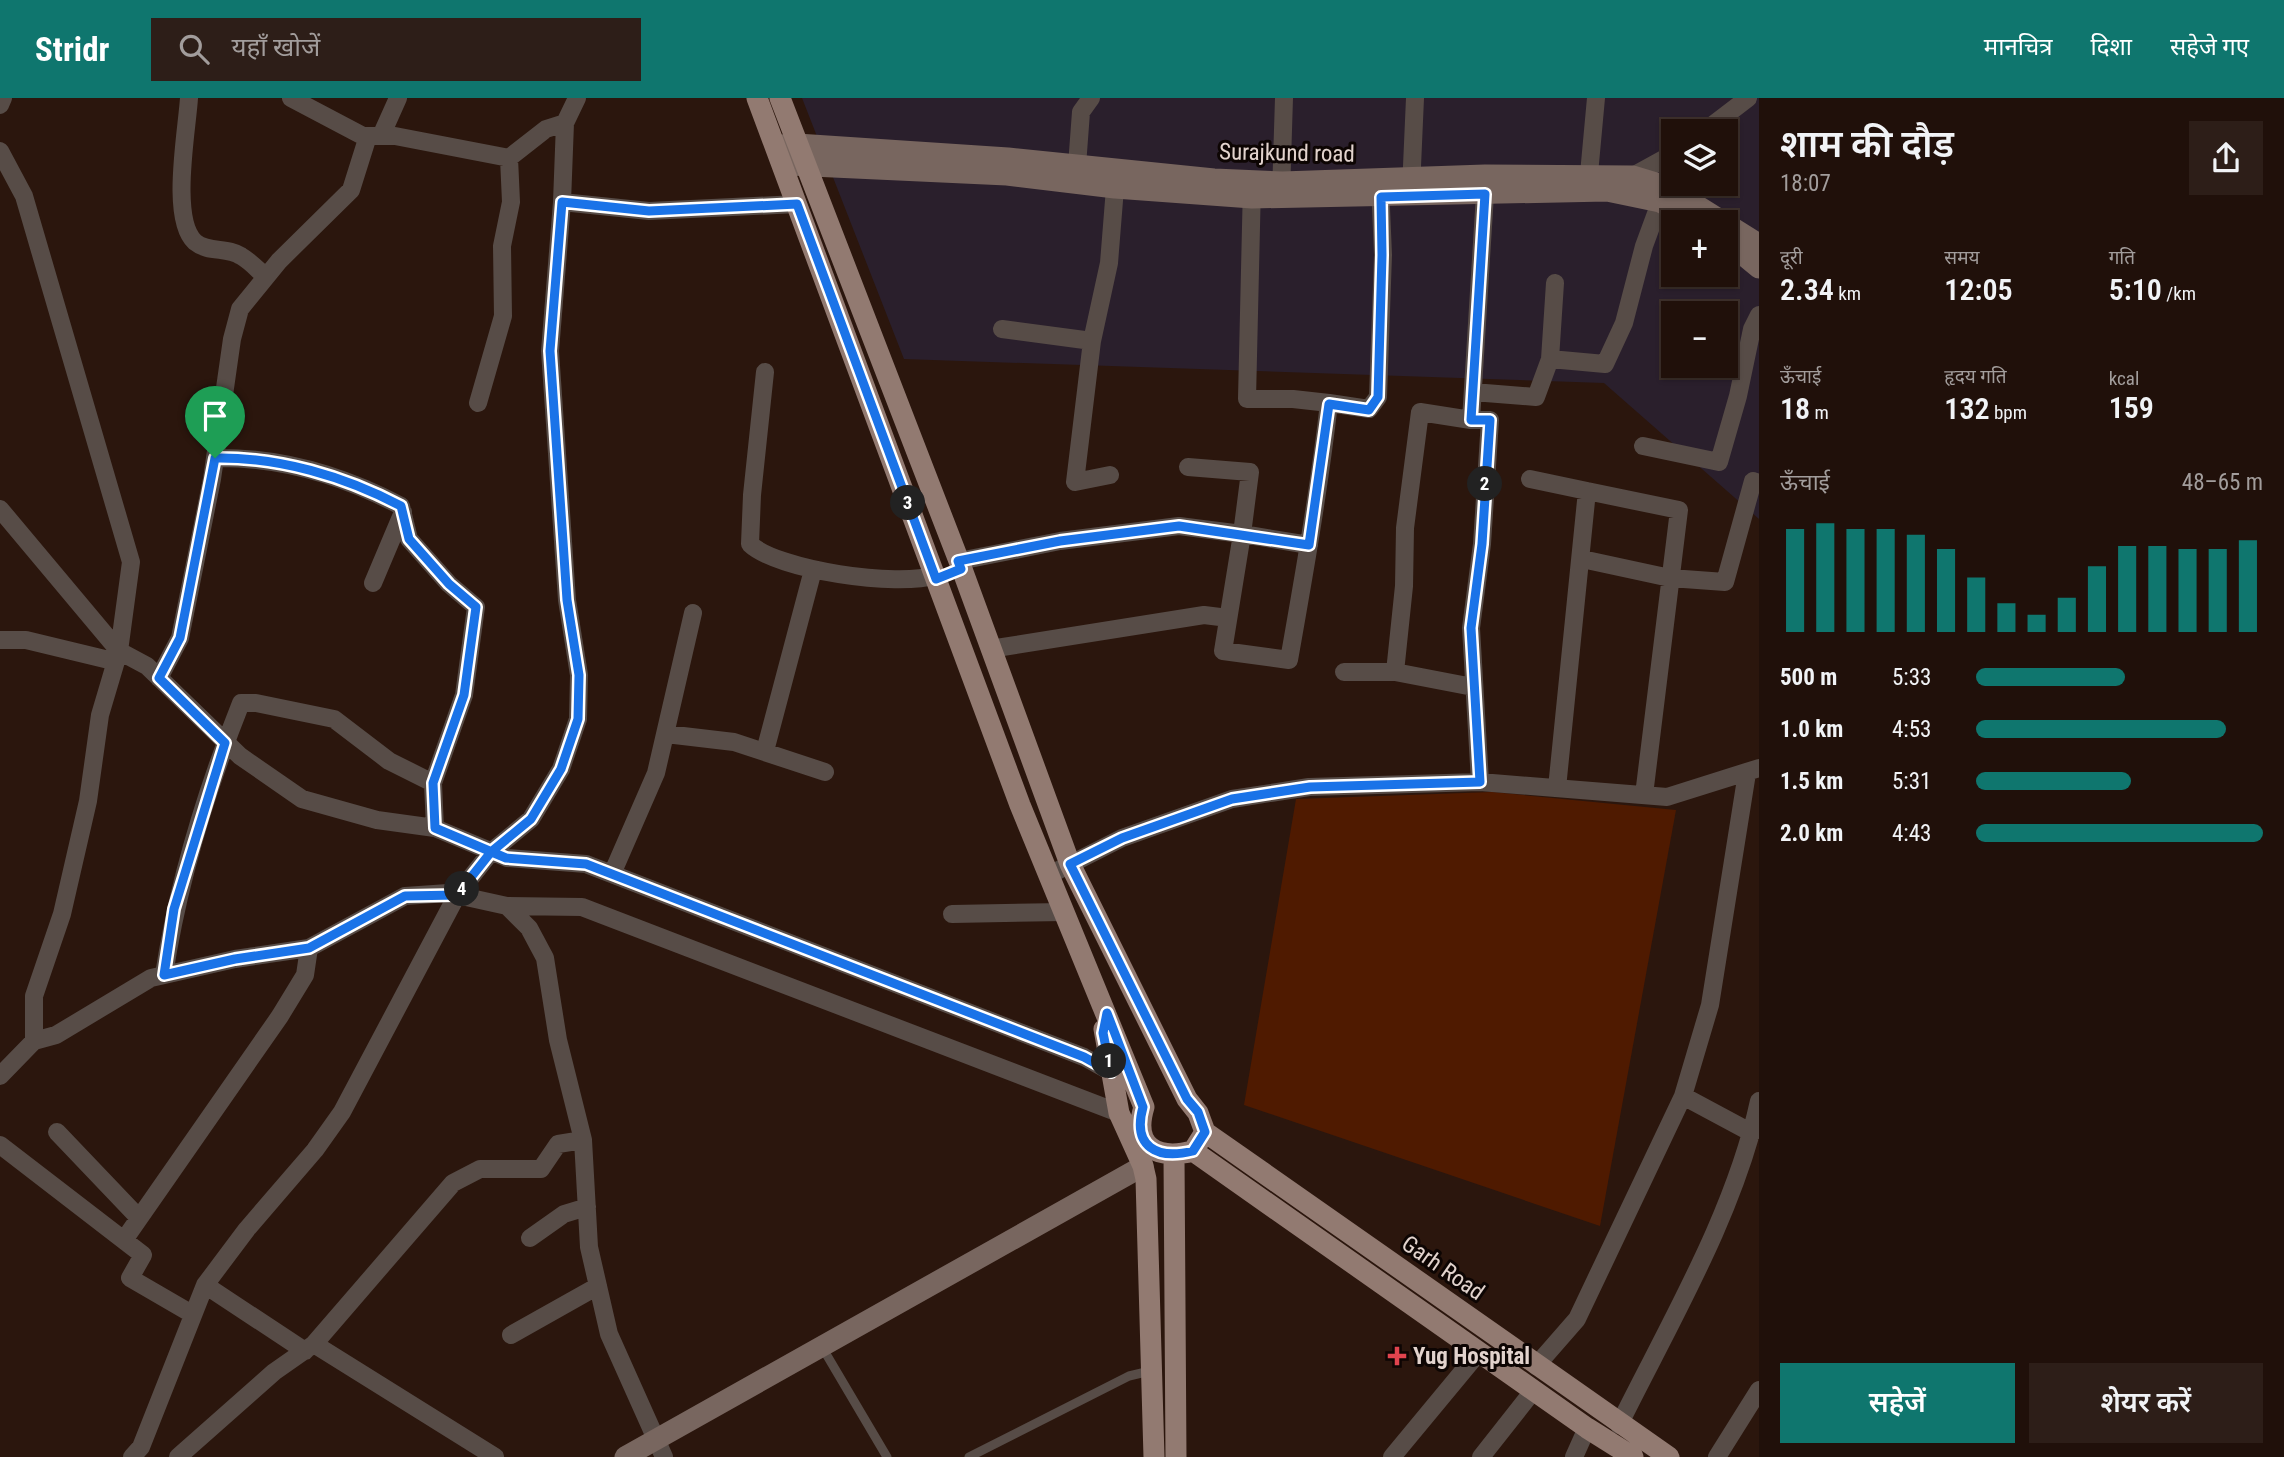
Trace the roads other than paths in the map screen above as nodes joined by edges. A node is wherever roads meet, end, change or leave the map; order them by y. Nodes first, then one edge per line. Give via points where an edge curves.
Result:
1 (3, 98) edge
2 (188, 98) edge
3 (290, 98) edge
4 (398, 98) edge
5 (577, 98) edge
6 (757, 98) edge
7 (780, 98) edge
8 (1091, 98) edge
9 (1284, 98) edge
10 (1416, 98) edge
11 (1596, 98) edge
12 (1748, 98) edge
13 (0, 105) edge
14 (1721, 119) edge
15 (565, 123) junction
16 (374, 136) junction
17 (0, 151) edge
18 (785, 151) junction
19 (509, 158) junction
20 (1661, 163) edge
21 (805, 164) junction
22 (1008, 167) junction
23 (1076, 174) junction
24 (1117, 179) junction
25 (1589, 182) junction
26 (1630, 185) junction
27 (1411, 187) junction
28 (1252, 189) junction
29 (1380, 189) junction
30 (1282, 190) junction
31 (1661, 193) edge
32 (1485, 194) junction
33 (1662, 196) edge
34 (1665, 196) edge
35 (1667, 196) edge
36 (562, 202) junction
37 (797, 204) junction
38 (1682, 210) edge
39 (1759, 244) edge
40 (1738, 251) edge
41 (1759, 268) edge
42 (266, 277) junction
43 (1555, 283) dead end
44 (1759, 315) edge
45 (1002, 329) dead end
46 (1092, 341) junction
47 (1550, 359) junction
48 (765, 372) dead end
49 (1473, 392) junction
50 (478, 403) dead end
51 (1329, 404) junction
52 (1471, 420) junction
53 (1643, 446) dead end
54 (215, 458) junction
55 (1188, 467) dead end
56 (1110, 475) dead end
57 (1530, 479) dead end
58 (1759, 483) edge
59 (1587, 491) junction
60 (0, 509) edge
61 (403, 512) junction
62 (1242, 534) junction
63 (1309, 545) junction
64 (1582, 559) junction
65 (960, 565) junction
66 (813, 570) junction
67 (935, 577) junction
68 (1670, 578) junction
69 (373, 583) dead end
70 (692, 613) dead end
71 (1228, 618) junction
72 (0, 640) edge
73 (990, 649) junction
74 (116, 656) junction
75 (1344, 673) dead end
76 (1395, 673) junction
77 (159, 678) junction
78 (1473, 687) junction
79 (666, 734) junction
80 (225, 743) junction
81 (765, 751) junction
82 (1753, 770) edge
83 (825, 772) dead end
84 (1480, 782) junction
85 (433, 783) junction
86 (1557, 788) junction
87 (1644, 795) junction
88 (435, 828) junction
89 (491, 852) junction
90 (1070, 864) junction
91 (612, 874) junction
92 (1049, 875) junction
93 (457, 895) junction
94 (506, 906) junction
95 (1064, 912) junction
96 (951, 914) dead end
97 (309, 948) junction
98 (164, 975) junction
99 (1107, 1013) junction
100 (34, 1041) junction
101 (1111, 1072) junction
102 (0, 1076) edge
103 (1683, 1096) junction
104 (1759, 1101) edge
105 (1119, 1113) junction
106 (57, 1132) dead end
107 (1752, 1133) junction
108 (1192, 1138) junction
109 (583, 1140) junction
110 (0, 1145) edge
111 (1143, 1166) junction
112 (587, 1207) junction
113 (139, 1218) junction
114 (530, 1238) dead end
115 (124, 1240) junction
116 (205, 1285) junction
117 (598, 1286) junction
118 (1414, 1292) junction
119 (192, 1314) junction
120 (511, 1335) dead end
121 (821, 1346) junction
122 (309, 1348) junction
123 (1479, 1352) junction
124 (1536, 1366) junction
125 (1152, 1370) junction
126 (1759, 1390) edge
127 (1533, 1391) junction
128 (1619, 1425) junction
129 (1587, 1429) junction
130 (646, 1452) edge
131 (132, 1457) edge
132 (178, 1457) edge
133 (495, 1457) edge
134 (887, 1457) edge
135 (969, 1457) edge
136 (1154, 1457) edge
137 (1176, 1457) edge
138 (1392, 1457) edge
139 (1481, 1457) edge
140 (1574, 1457) edge
141 (1633, 1457) edge
142 (1669, 1457) edge
143 (1717, 1457) edge

1 - 13 street
2 - 42 street via 181,206 186,231 209,249 240,255
3 - 16 street
4 - 16 street
5 - 15 street
6 - 18 main road
7 - 18 main road
8 - 23 street via 1081,112
9 - 30 street
10 - 27 street
11 - 25 street
12 - 14 street
15 - 19 street via 546,129
15 - 36 street
16 - 19 street
16 - 42 street via 351,190
17 - 74 street via 24,196 131,562
18 - 21 street
18 - 22 street, Surajkund road
18 - 37 main road
19 - 50 street via 511,202 502,246 503,316
20 - 26 street
21 - 22 street
21 - 65 main road
22 - 23 street, Surajkund road
23 - 24 street, Surajkund road
24 - 28 street, Surajkund road
24 - 46 street via 1110,263
25 - 26 street, Surajkund road
25 - 27 street, Surajkund road
25 - 32 street
26 - 31 street, Surajkund road
27 - 29 street, Surajkund road
27 - 32 street
28 - 30 street, Surajkund road
28 - 51 street via 1247,399
29 - 30 street, Surajkund road
29 - 51 street via 1378,397 1369,410
32 - 49 street
33 - 47 street via 1624,323 1605,364
34 - 38 street
35 - 39 street, Surajkund road
36 - 37 street via 649,211
36 - 89 street via 550,351 567,600 579,675 578,719 561,769 531,819
37 - 67 main road
40 - 41 street
42 - 54 street via 240,309
43 - 47 street
44 - 53 street via 1719,462
45 - 46 street
46 - 56 street via 1075,482
47 - 49 street via 1536,397
48 - 66 street via 750,544
49 - 52 street
51 - 63 street
52 - 76 street via 1420,412 1405,528
52 - 78 street via 1490,420 1471,628
54 - 61 street via 256,458 345,480 401,506
54 - 77 street via 180,638
55 - 62 street via 1250,472
57 - 59 street
58 - 68 street via 1753,481 1725,582
59 - 64 street
59 - 68 street via 1679,510
60 - 74 street
61 - 69 street
61 - 85 street via 409,539 476,607 464,695
62 - 63 street
62 - 65 street via 1179,526 1060,541
62 - 71 street
63 - 71 street via 1289,660 1223,650
64 - 68 street
64 - 86 street
65 - 67 main road
65 - 73 main road
66 - 67 street via 880,579
66 - 81 street
67 - 92 main road
68 - 87 street
70 - 79 street
71 - 73 street via 1204,615
72 - 74 street via 26,640
73 - 90 main road
74 - 77 street via 147,666
74 - 100 street via 100,715 88,801 62,914 34,996
75 - 76 street
76 - 78 street
77 - 80 street
78 - 84 street
79 - 81 street via 734,742
79 - 91 street via 656,773
80 - 85 street via 242,703 256,703 334,719 389,761
80 - 88 street via 302,799 377,820
80 - 98 street via 174,909
81 - 83 street
82 - 87 street via 1667,797
82 - 103 street via 1710,1005
84 - 86 street
84 - 90 street via 1310,787 1232,799 1122,838
85 - 88 street
86 - 87 street
88 - 89 street
89 - 91 street via 506,858 586,864
89 - 93 street
90 - 92 street
90 - 108 main road via 1187,1099
91 - 101 street via 1084,1057
92 - 95 main road
93 - 94 street
93 - 97 street via 405,896
93 - 116 street via 342,1112
94 - 105 street via 582,907
94 - 109 street via 529,928 545,958 558,1040
95 - 96 street
95 - 99 main road
97 - 98 street
97 - 113 street via 305,975 280,1016
98 - 100 street via 151,978 55,1035
99 - 101 main road via 1103,1033
99 - 108 main road via 1143,1107 1143,1139 1154,1151
100 - 102 street
101 - 105 main road
103 - 107 street
103 - 124 street via 1577,1320
104 - 107 street
105 - 111 main road
106 - 113 street
107 - 128 street via 1720,1217
108 - 118 main road, Garh Road
108 - 137 main road
109 - 112 street
109 - 122 street via 558,1144 541,1170 480,1170 453,1183
110 - 115 street
111 - 121 street
111 - 125 main road
112 - 114 street via 564,1214
112 - 117 street via 589,1247
113 - 115 street
115 - 119 street via 143,1255 130,1278
116 - 119 street
116 - 122 street
117 - 120 street
117 - 130 street
118 - 123 main road, Garh Road
118 - 124 main road, Garh Road
119 - 131 street via 159,1405
121 - 130 street
121 - 134 lane
122 - 132 street via 274,1372
122 - 133 street
123 - 127 main road, Garh Road
123 - 138 street
124 - 128 main road, Garh Road
125 - 135 lane via 1129,1376
125 - 136 main road
126 - 143 street
127 - 129 main road, Garh Road
127 - 139 street
128 - 142 main road, Garh Road
129 - 140 street
129 - 141 main road, Garh Road

